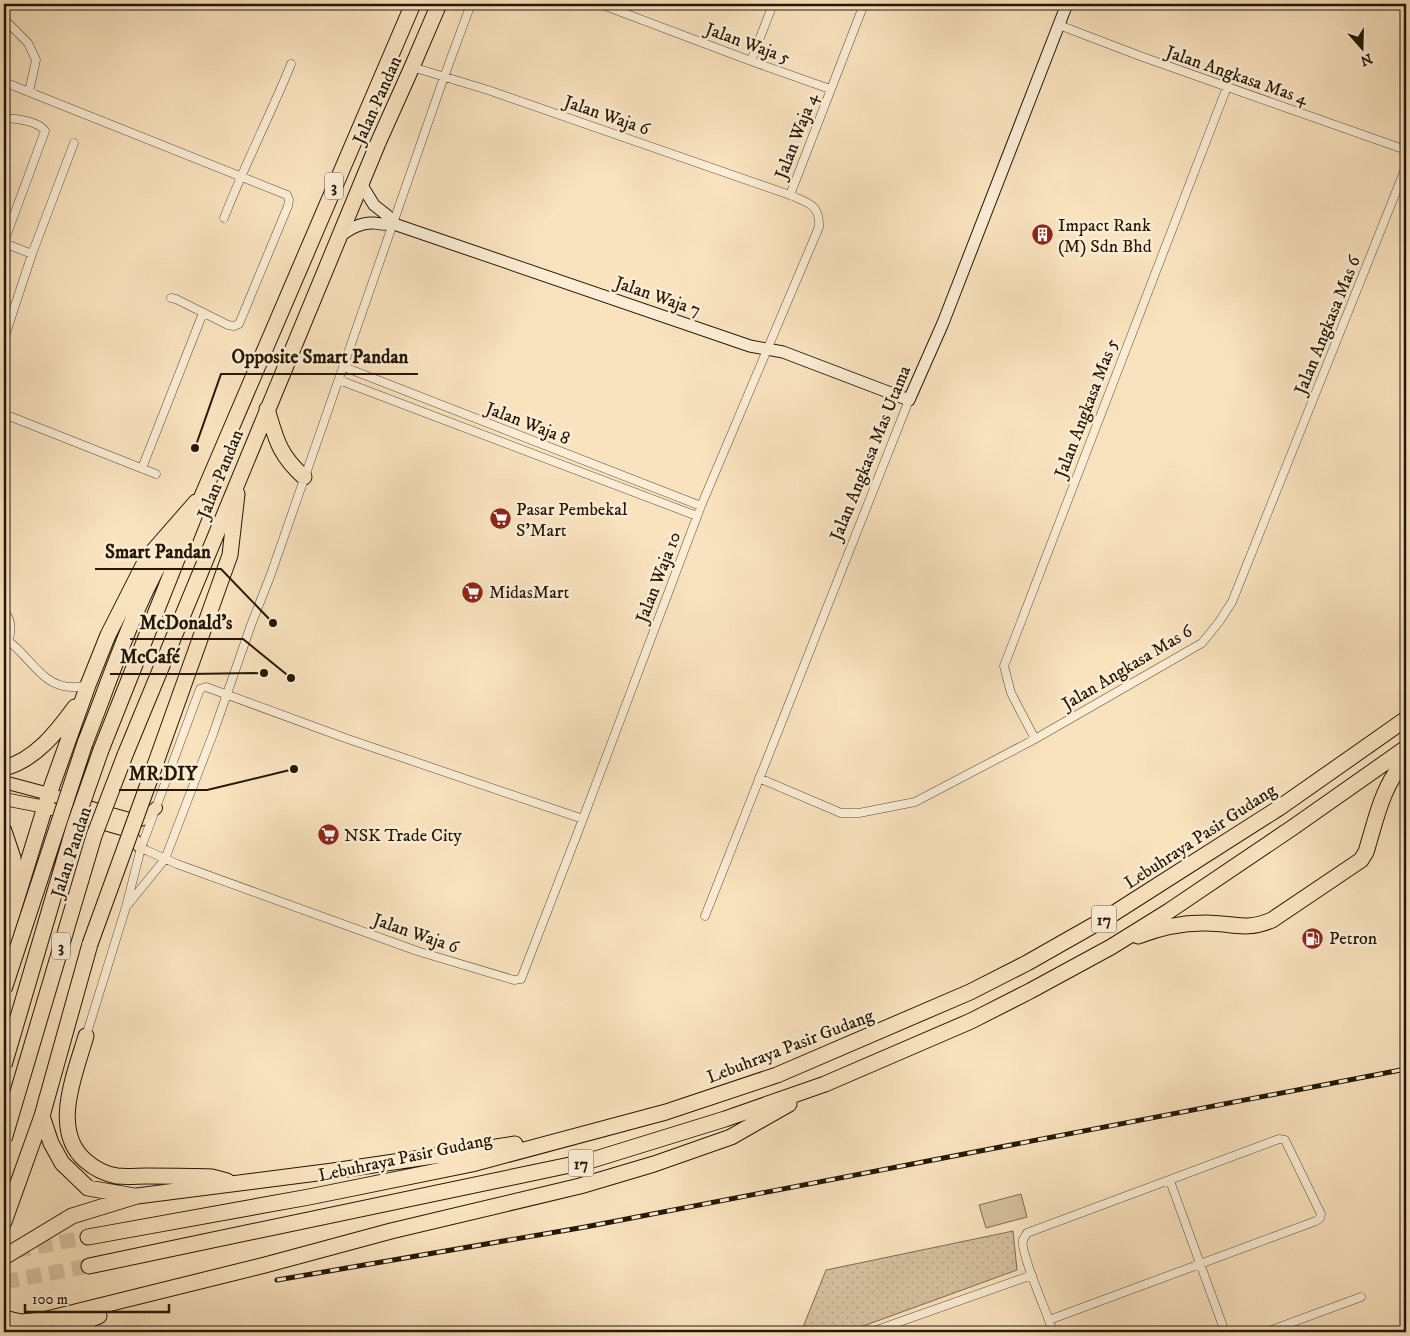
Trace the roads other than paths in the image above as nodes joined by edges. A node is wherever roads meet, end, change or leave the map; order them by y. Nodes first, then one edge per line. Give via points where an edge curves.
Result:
1 (413, 4) edge
2 (439, 4) edge
3 (472, 4) edge
4 (600, 4) edge
5 (773, 4) edge
6 (864, 4) edge
7 (1067, 4) edge
8 (4, 16) edge
9 (1059, 25) junction
10 (751, 61) junction
11 (291, 64) dead end
12 (412, 68) junction
13 (444, 77) junction
14 (4, 82) edge
15 (1227, 87) junction
16 (830, 89) junction
17 (29, 92) junction
18 (4, 119) edge
19 (74, 143) dead end
20 (1406, 150) edge
21 (1406, 167) edge
22 (240, 177) junction
23 (361, 184) junction
24 (790, 195) junction
25 (224, 218) dead end
26 (394, 224) junction
27 (340, 236) junction
28 (4, 243) edge
29 (32, 254) junction
30 (171, 298) dead end
31 (203, 313) junction
32 (4, 340) edge
33 (769, 349) junction
34 (344, 367) junction
35 (339, 380) junction
36 (909, 400) junction
37 (267, 409) junction
38 (4, 414) edge
39 (142, 468) junction
40 (156, 474) dead end
41 (240, 475) junction
42 (304, 477) junction
43 (203, 494) junction
44 (701, 506) junction
45 (697, 516) junction
46 (4, 611) edge
47 (8, 641) junction
48 (4, 652) edge
49 (86, 689) junction
50 (226, 693) junction
51 (1406, 720) edge
52 (1035, 739) junction
53 (1406, 748) edge
54 (1406, 760) edge
55 (4, 768) edge
56 (759, 778) junction
57 (4, 782) edge
58 (4, 799) edge
59 (47, 800) junction
60 (156, 808) junction
61 (583, 819) junction
62 (4, 831) edge
63 (141, 848) junction
64 (165, 859) junction
65 (137, 863) junction
66 (152, 875) junction
67 (126, 907) junction
68 (14, 908) junction
69 (705, 916) dead end
70 (4, 940) edge
71 (1111, 947) junction
72 (4, 989) edge
73 (86, 1036) joint
74 (4, 1066) edge
75 (825, 1084) junction
76 (42, 1116) junction
77 (580, 1135) junction
78 (4, 1139) edge
79 (1170, 1181) junction
80 (240, 1184) junction
81 (137, 1196) junction
82 (4, 1222) edge
83 (88, 1237) tunnel mouth
84 (4, 1257) edge
85 (1200, 1263) junction
86 (265, 1265) junction
87 (89, 1266) tunnel mouth
88 (1032, 1274) junction
89 (1361, 1297) dead end
90 (4, 1318) edge
91 (1049, 1320) junction
92 (56, 1332) edge
93 (871, 1332) edge
94 (1053, 1332) edge
95 (1225, 1332) edge
96 (1266, 1332) edge

1 - 43 highway, Jalan Pandan / 3
2 - 12 highway, Jalan Pandan / 3
3 - 13 street
4 - 10 street, Jalan Waja 5
5 - 10 street
6 - 16 street, Jalan Waja 4
7 - 9 street, Jalan Angkasa Mas Utama
8 - 17 street via 28,42 36,60
9 - 15 street, Jalan Angkasa Mas 4
9 - 36 street, Jalan Angkasa Mas Utama
10 - 16 street, Jalan Waja 5
11 - 22 street
12 - 13 street, Jalan Waja 6
12 - 23 highway, Jalan Pandan / 3
13 - 24 street, Jalan Waja 6
13 - 26 street
14 - 17 street
15 - 20 street, Jalan Angkasa Mas 4
15 - 52 street, Jalan Angkasa Mas 5 via 1004,666 1011,693
16 - 24 street, Jalan Waja 4
17 - 22 street
18 - 28 street via 30,122 42,126 45,131
19 - 29 street
21 - 52 street, Jalan Angkasa Mas 6 via 1232,602 1202,643
22 - 25 street
22 - 31 street via 286,195 288,206 239,324 228,325
23 - 26 street, Jalan Waja 7 via 374,205
23 - 27 highway, Jalan Pandan / 3
24 - 33 street, Jalan Waja 4 via 813,205 820,215 819,227
26 - 27 street, Jalan Waja 7 via 364,224
26 - 33 street, Jalan Waja 7 via 750,346
26 - 34 street
27 - 37 highway, Jalan Pandan / 3
28 - 29 street
29 - 32 street
30 - 31 street
31 - 39 street
33 - 36 street, Jalan Waja 7
33 - 44 street, Jalan Waja 10
34 - 35 street
34 - 44 street, Jalan Waja 8
35 - 42 street
35 - 45 street, Jalan Waja 8
36 - 56 street, Jalan Angkasa Mas Utama
37 - 41 highway, Jalan Pandan / 3
37 - 42 highway via 278,445 290,464
38 - 39 street
39 - 40 street
41 - 76 highway, bridge via 230,555 90,944
41 - 78 highway, Jalan Pandan / 3, bridge via 94,836
42 - 50 street
43 - 49 highway via 147,558 108,635
43 - 72 highway, bridge via 162,558 132,624 85,743
43 - 74 highway, Jalan Pandan / 3, bridge via 101,750 74,827
44 - 45 street, Jalan Waja 10
45 - 61 street, Jalan Waja 10
46 - 47 street via 9,617 11,630
47 - 48 street
47 - 49 street via 40,674 54,683
49 - 55 highway via 42,748
49 - 59 highway
50 - 60 street via 206,687 200,689
50 - 61 street via 345,738
50 - 64 street
51 - 77 highway, Lebuhraya Pasir Gudang / 17 via 1278,808 1108,917 978,988 777,1075 666,1112
52 - 56 street, Jalan Angkasa Mas 6 via 915,802 859,813 841,813
53 - 71 highway, 17 via 1169,911
54 - 71 highway via 1386,787 1361,860 1272,920 1248,927 1186,923
56 - 69 street, Jalan Angkasa Mas Utama
57 - 59 main road
58 - 59 main road
59 - 60 main road via 137,820
59 - 63 main road via 122,829
59 - 68 highway
60 - 63 street
61 - 64 street, Jalan Waja 6 via 521,979 514,980 417,951
62 - 68 highway via 13,858
63 - 64 street, Jalan Waja 6
63 - 65 street
64 - 66 street
65 - 66 street via 140,872
65 - 67 street
66 - 67 street
67 - 73 street
68 - 70 highway
71 - 75 highway, 17 via 971,1021
73 - 80 highway via 70,1092 67,1125 75,1149 83,1159 93,1167 117,1176 212,1177
75 - 86 highway via 731,1136 654,1164 580,1186
75 - 87 highway, 17 via 589,1161
76 - 81 highway via 62,1163 88,1188
76 - 82 highway
77 - 80 highway
77 - 83 highway, Lebuhraya Pasir Gudang / 17 via 462,1166
79 - 85 street
79 - 85 street via 1282,1139 1321,1214 1316,1221
79 - 88 street via 1028,1233 1023,1239 1023,1246
80 - 81 highway
81 - 84 highway via 72,1216
85 - 91 street
85 - 95 street
86 - 90 highway via 44,1320 22,1322
86 - 92 highway via 84,1320
88 - 91 street
88 - 93 street
89 - 96 street
91 - 94 street

